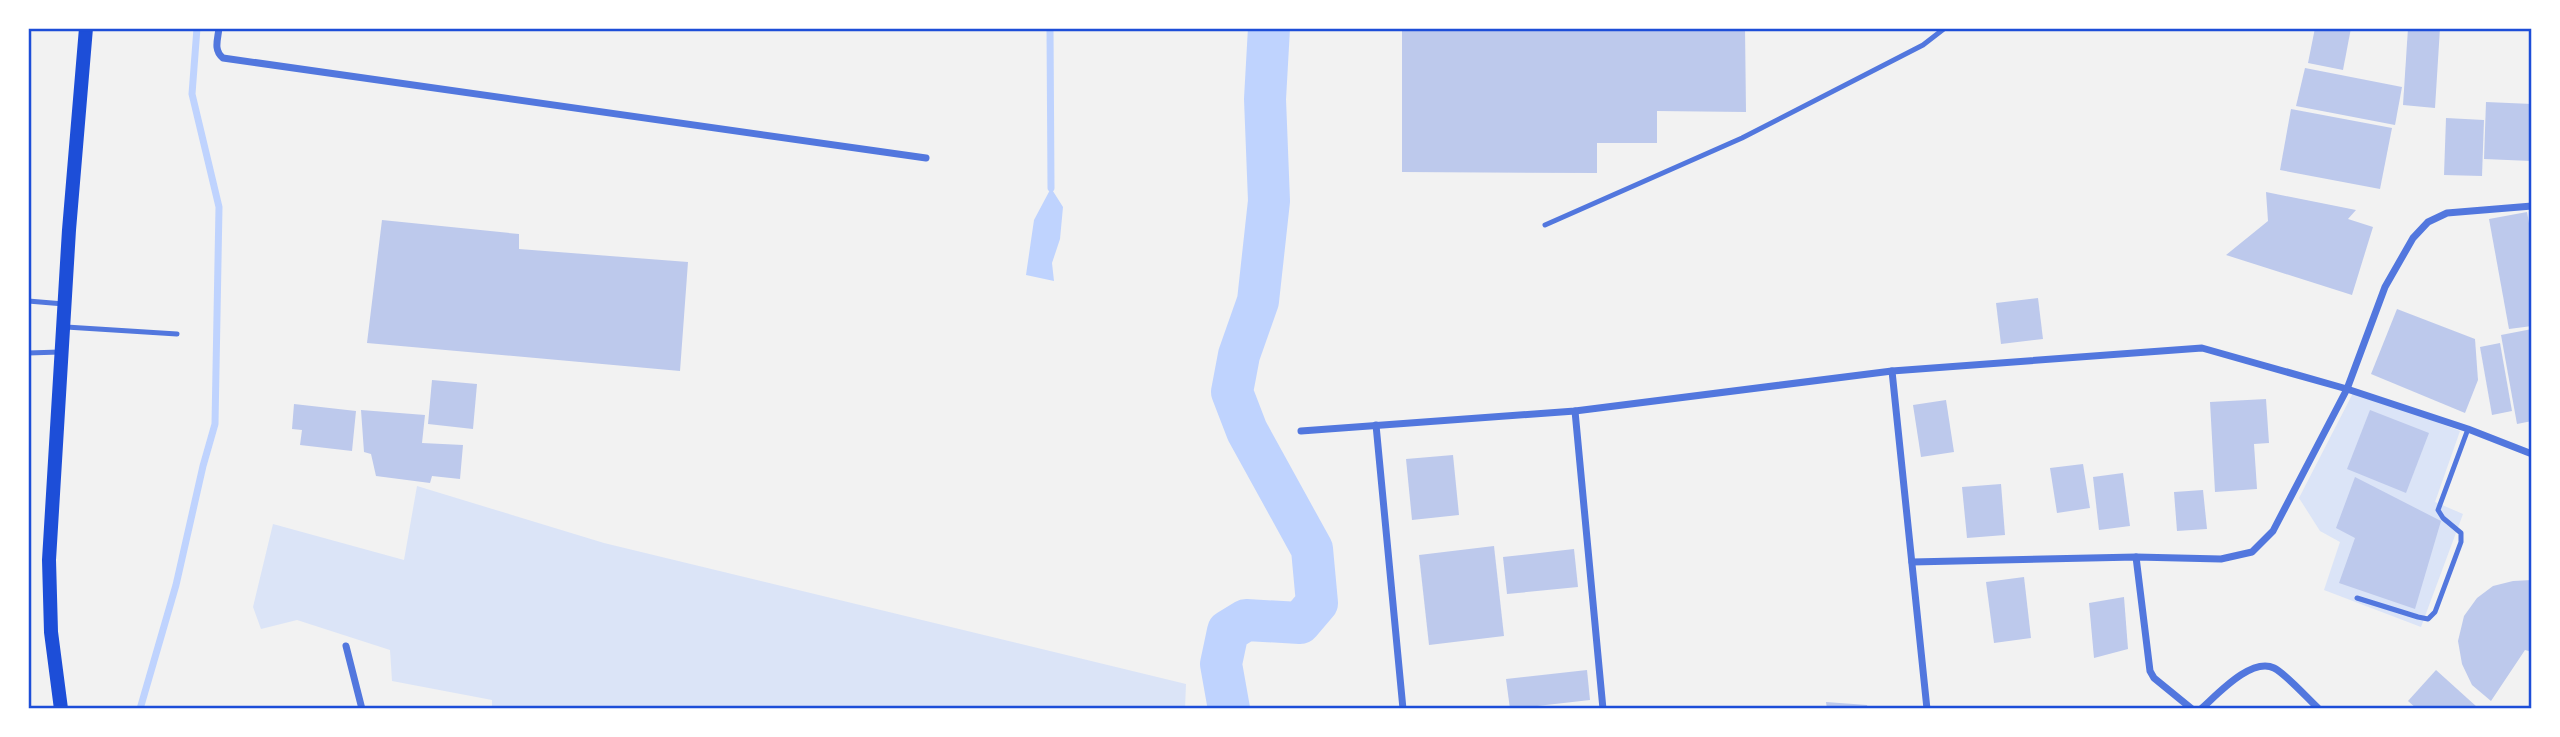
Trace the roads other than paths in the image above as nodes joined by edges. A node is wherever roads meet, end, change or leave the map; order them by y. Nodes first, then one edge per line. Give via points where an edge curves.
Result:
1 (86, 28) edge
2 (219, 28) edge
3 (1945, 28) edge
4 (926, 158) dead end
5 (2532, 206) edge
6 (1545, 225) dead end
7 (28, 301) edge
8 (64, 304) junction
9 (63, 327) junction
10 (177, 334) dead end
11 (61, 352) junction
12 (28, 353) edge
13 (1892, 371) junction
14 (2347, 388) junction
15 (1575, 411) junction
16 (1376, 425) junction
17 (2468, 429) junction
18 (1301, 431) dead end
19 (2532, 454) edge
20 (2136, 557) junction
21 (1912, 562) junction
22 (2357, 598) dead end
23 (346, 646) dead end
24 (61, 709) edge
25 (362, 709) edge
26 (1403, 709) edge
27 (1603, 709) edge
28 (1927, 709) edge
29 (2192, 709) edge
30 (2201, 709) edge
31 (2319, 709) edge

1 - 8 main road
2 - 4 street via 216,48 223,58
3 - 6 lane via 1923,45 1742,138
5 - 14 street via 2447,213 2428,222 2413,238 2385,287
7 - 8 lane
8 - 9 main road
9 - 10 lane
9 - 11 main road
11 - 12 lane
11 - 24 main road via 49,560 51,632
13 - 14 street via 2202,348
13 - 15 street
13 - 21 street
14 - 17 street
14 - 20 street via 2273,531 2252,552 2221,559
15 - 16 street
15 - 27 street
16 - 18 street
16 - 26 street
17 - 19 street
17 - 22 lane via 2438,510 2461,533 2461,542 2435,612 2428,619
20 - 21 street
20 - 29 street via 2150,671
21 - 28 street
23 - 25 street
30 - 31 street via 2246,670 2260,667 2274,668

